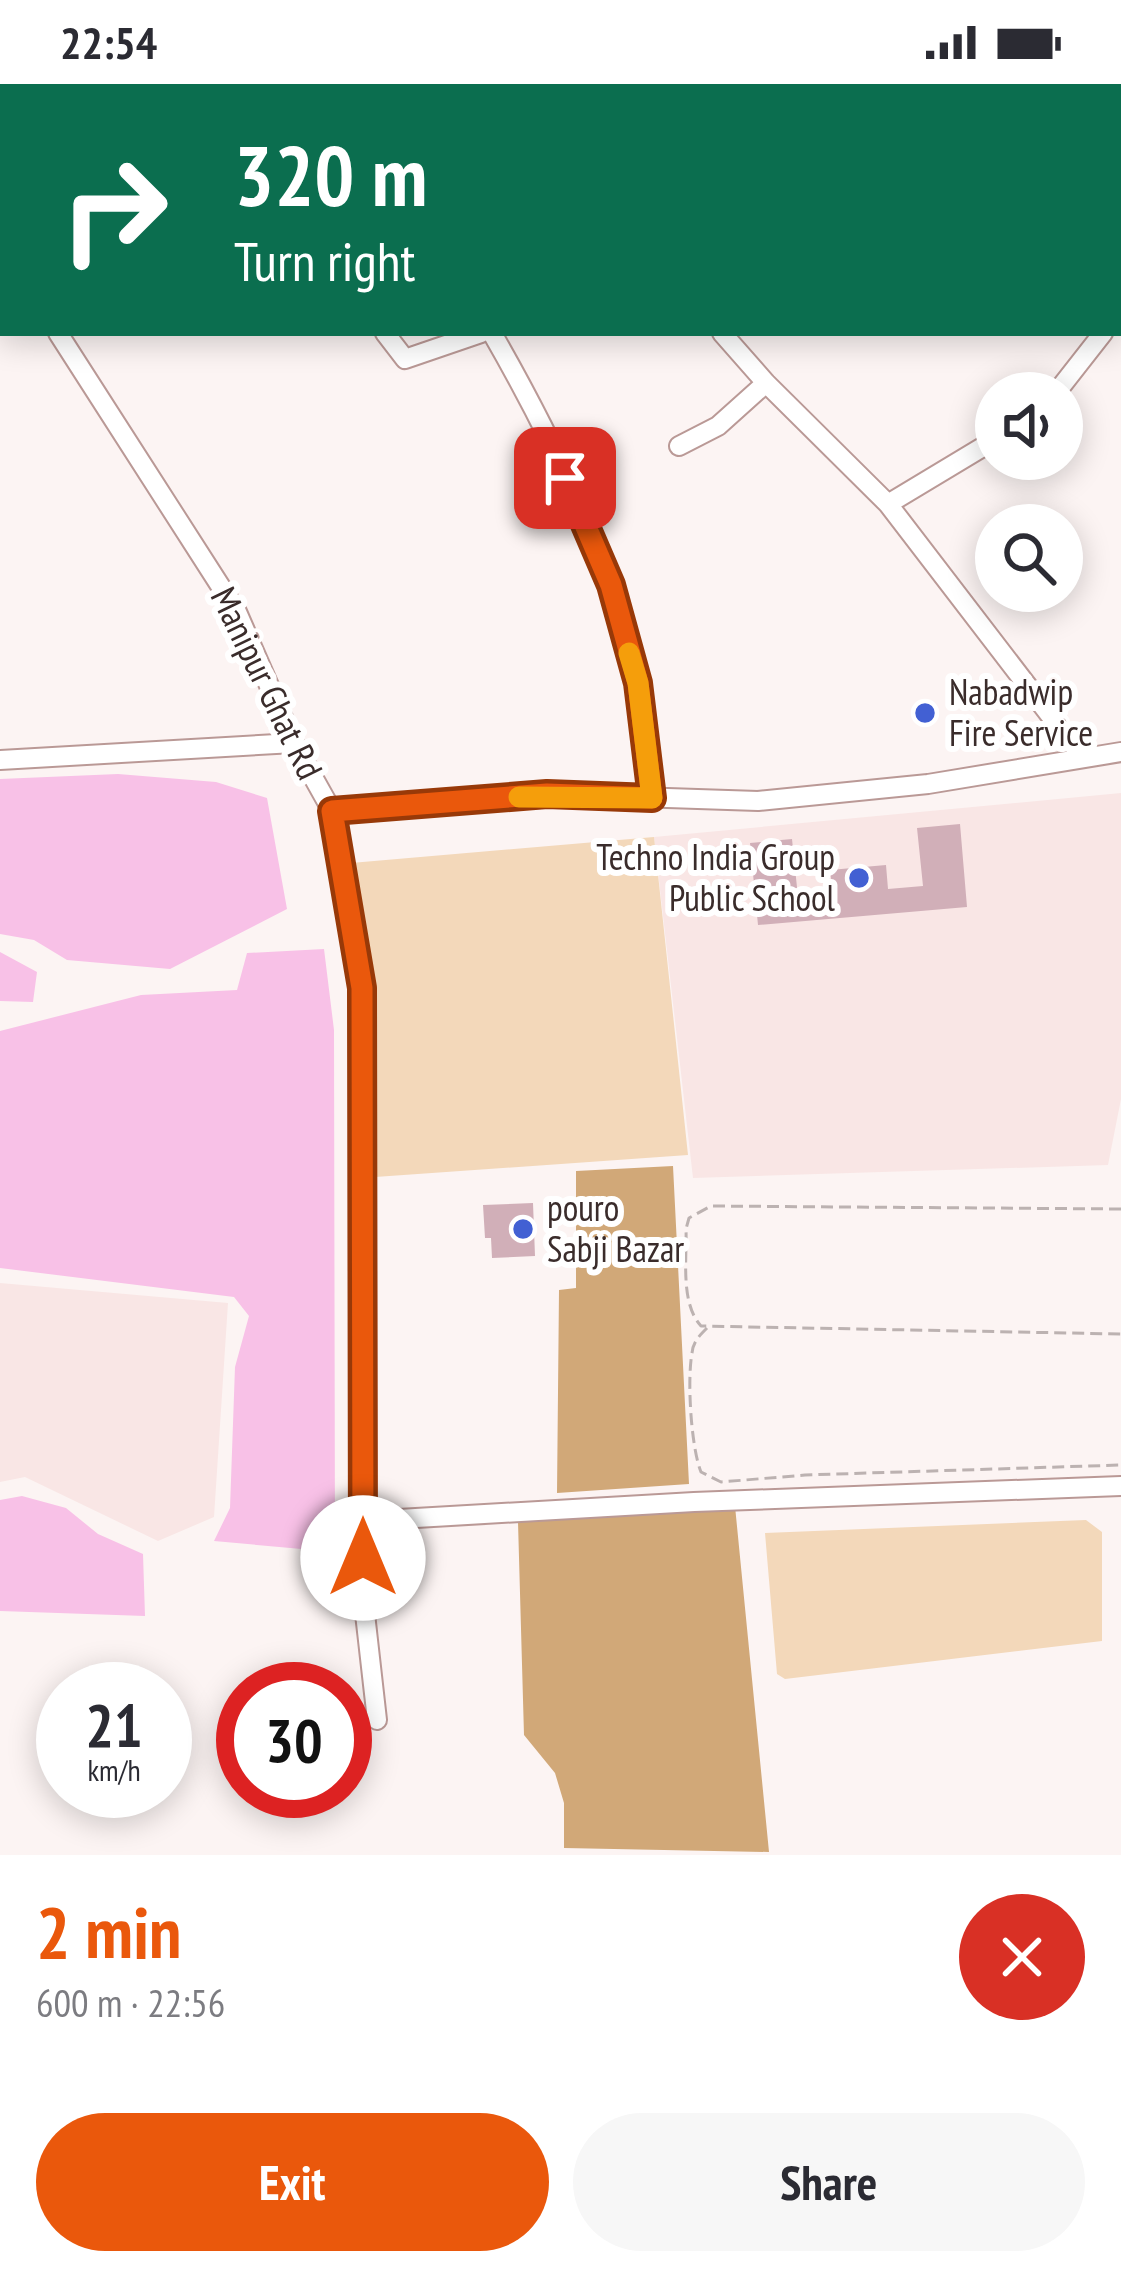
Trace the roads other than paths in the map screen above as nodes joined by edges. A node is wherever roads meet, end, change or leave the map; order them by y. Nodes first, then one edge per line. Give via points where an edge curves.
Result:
1 (60, 336) edge
2 (388, 336) edge
3 (472, 336) edge
4 (494, 336) edge
5 (725, 336) edge
6 (1101, 336) edge
7 (1072, 372) edge
8 (766, 383) junction
9 (679, 446) dead end
10 (975, 452) edge
11 (889, 503) junction
12 (293, 743) junction
13 (1121, 752) edge
14 (1082, 757) junction
15 (0, 760) edge
16 (652, 798) junction
17 (332, 811) junction
18 (1121, 1486) edge
19 (364, 1521) junction
20 (377, 1720) dead end

1 - 12 street, Manipur Ghat Rd via 237,612
2 - 3 street via 405,359
4 - 16 street via 535,407 611,585 638,683
5 - 8 street
6 - 7 street
8 - 9 street via 718,426
8 - 11 street
10 - 11 street
11 - 14 street
12 - 15 street
12 - 17 street, Manipur Ghat Rd
13 - 14 street
14 - 16 street via 928,784 758,801
16 - 17 street via 547,794
17 - 19 street, Manipur Ghat Rd via 362,988
18 - 19 street
19 - 20 street, Manipur Ghat Rd

